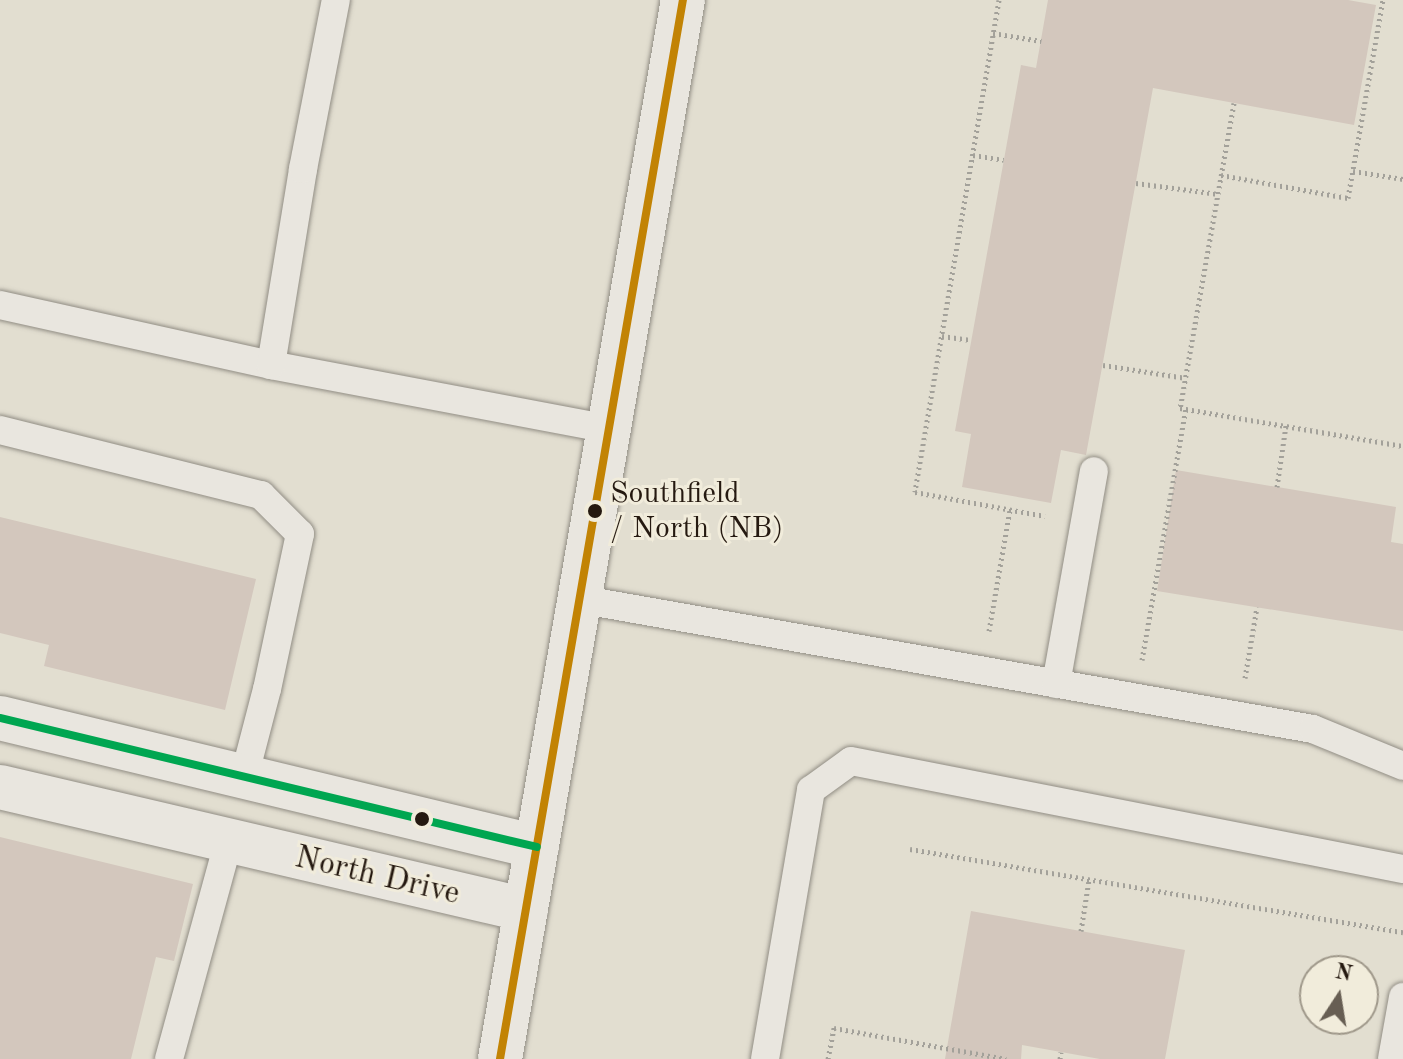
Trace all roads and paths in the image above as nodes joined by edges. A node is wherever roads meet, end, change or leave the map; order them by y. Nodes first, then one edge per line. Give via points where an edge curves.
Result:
1 (336, 0) edge
2 (683, 0) edge
3 (999, 0) edge
4 (1383, 0) edge
5 (993, 33) junction
6 (1041, 41) dead end
7 (1234, 103) dead end
8 (973, 155) junction
9 (1004, 160) dead end
10 (1353, 171) junction
11 (1221, 175) junction
12 (1403, 179) edge
13 (1136, 183) dead end
14 (1218, 194) junction
15 (0, 305) edge
16 (942, 336) junction
17 (971, 340) dead end
18 (271, 365) junction
19 (1103, 365) dead end
20 (1186, 378) junction
21 (1186, 409) junction
22 (1286, 425) junction
23 (606, 428) junction
24 (0, 430) edge
25 (1403, 446) edge
26 (1094, 471) dead end
27 (1277, 487) dead end
28 (1010, 509) junction
29 (1085, 523) junction
30 (578, 599) junction
31 (1257, 607) dead end
32 (988, 639) dead end
33 (1061, 651) junction
34 (1230, 680) dead end
35 (1245, 682) junction
36 (1056, 684) junction
37 (1258, 685) dead end
38 (0, 718) edge
39 (1403, 766) edge
40 (244, 777) junction
41 (0, 787) edge
42 (228, 843) junction
43 (537, 847) junction
44 (910, 849) dead end
45 (1403, 869) edge
46 (1089, 880) junction
47 (526, 910) junction
48 (1081, 931) dead end
49 (1403, 932) edge
50 (1403, 997) edge
51 (169, 1059) edge
52 (500, 1059) edge
53 (765, 1059) edge
54 (828, 1059) edge
55 (1002, 1059) edge
56 (1392, 1059) edge

1 - 18 lane
2 - 23 street
3 - 5 path
4 - 10 path
5 - 6 path
5 - 8 path
7 - 11 path
8 - 9 path
8 - 16 path
10 - 11 path via 1348,198
10 - 12 path
11 - 14 path
13 - 14 path
14 - 20 path
15 - 18 lane
16 - 17 path
16 - 28 path via 915,492
18 - 23 lane
19 - 20 path
20 - 21 path via 1180,408
21 - 22 path
21 - 33 path via 1142,665
22 - 25 path
22 - 27 path
23 - 30 street
24 - 40 lane via 261,495 300,534
26 - 29 lane
28 - 29 path
28 - 32 path
29 - 33 lane
30 - 36 lane
30 - 43 street
31 - 35 path
33 - 36 lane
34 - 35 path
35 - 37 path
36 - 39 lane via 1313,729
38 - 40 street, North Drive
40 - 42 street
40 - 43 street, North Drive
41 - 42 street, North Drive
42 - 47 street, North Drive
42 - 51 lane
43 - 47 street
44 - 46 path
45 - 53 lane via 851,761 811,790
46 - 48 path
46 - 49 path
47 - 52 street
50 - 56 lane
54 - 55 path via 834,1028

